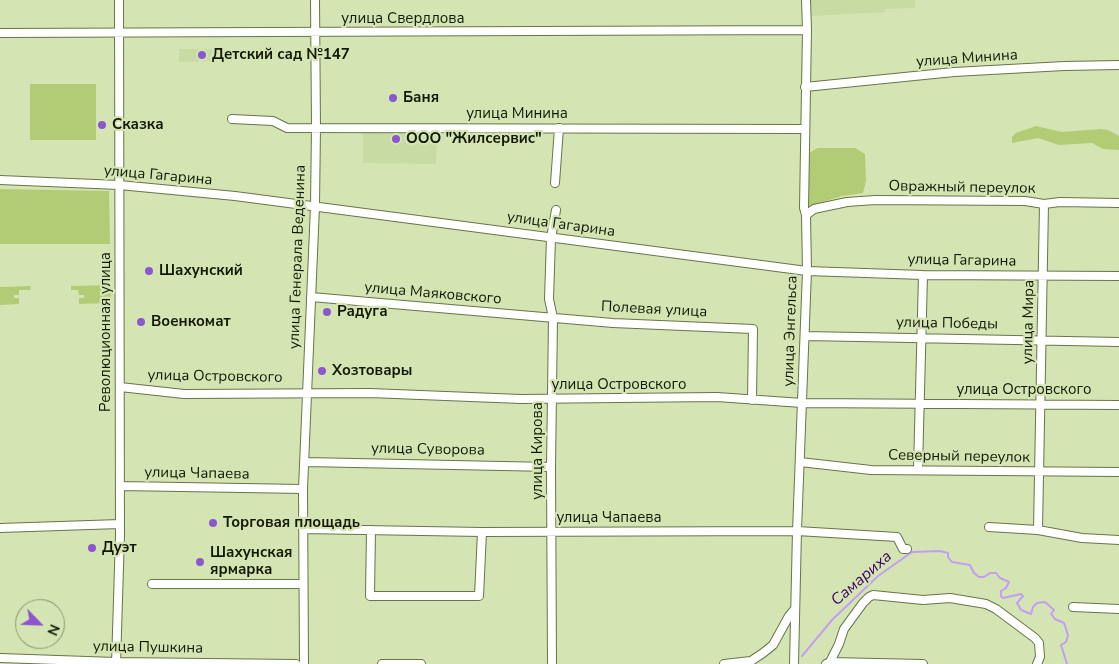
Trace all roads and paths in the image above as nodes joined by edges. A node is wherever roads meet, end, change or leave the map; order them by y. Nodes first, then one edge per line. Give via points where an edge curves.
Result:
1 (119, 0) edge
2 (314, 0) edge
3 (806, 0) edge
4 (807, 30) junction
5 (0, 33) edge
6 (119, 33) junction
7 (315, 33) junction
8 (1119, 65) edge
9 (805, 87) junction
10 (232, 119) dead end
11 (316, 127) junction
12 (559, 128) junction
13 (804, 129) junction
14 (0, 180) edge
15 (556, 183) dead end
16 (119, 185) junction
17 (1119, 203) edge
18 (1044, 204) junction
19 (315, 206) junction
20 (556, 210) dead end
21 (806, 215) junction
22 (551, 238) junction
23 (807, 271) junction
24 (923, 275) junction
25 (1043, 276) junction
26 (1119, 276) edge
27 (311, 297) junction
28 (553, 318) junction
29 (805, 336) junction
30 (922, 337) junction
31 (1042, 339) junction
32 (1119, 342) edge
33 (120, 388) junction
34 (307, 393) junction
35 (552, 399) junction
36 (752, 400) junction
37 (802, 403) junction
38 (920, 403) junction
39 (1042, 404) junction
40 (1119, 405) edge
41 (305, 462) junction
42 (800, 462) junction
43 (551, 467) junction
44 (918, 469) junction
45 (1039, 471) junction
46 (1119, 472) edge
47 (120, 486) junction
48 (303, 489) junction
49 (120, 524) junction
50 (989, 527) dead end
51 (0, 528) edge
52 (303, 529) junction
53 (371, 530) junction
54 (1038, 530) junction
55 (552, 531) junction
56 (797, 531) junction
57 (482, 532) junction
58 (1119, 540) edge
59 (906, 549) dead end
60 (152, 584) dead end
61 (302, 584) junction
62 (1072, 607) dead end
63 (794, 610) junction
64 (1119, 610) edge
65 (0, 658) edge
66 (116, 663) edge
67 (178, 663) edge
68 (828, 663) edge
69 (296, 664) edge
70 (304, 664) edge
71 (382, 664) edge
72 (421, 664) edge
73 (552, 664) edge
74 (724, 664) edge
75 (794, 664) edge
76 (923, 664) edge
77 (1037, 664) edge

1 - 6 street, Революционная улица
2 - 7 street, улица Генерала Веденина
3 - 4 street, улица Энгельса
4 - 7 street, улица Свердлова
4 - 9 street, улица Энгельса
5 - 6 street, улица Свердлова
6 - 7 street, улица Свердлова
6 - 16 street, Революционная улица
7 - 11 street, улица Генерала Веденина
8 - 9 street, улица Минина via 954,72
9 - 13 street, улица Энгельса
10 - 11 street, улица Минина via 273,120 287,128
11 - 12 street, улица Минина
11 - 19 street, улица Генерала Веденина
12 - 13 street, улица Минина
12 - 15 street
13 - 21 street, улица Энгельса
14 - 16 street, улица Гагарина
16 - 19 street, улица Гагарина
16 - 33 street, Революционная улица
17 - 18 street, Овражный переулок
18 - 21 street, Овражный переулок via 1025,201 875,200 814,209
18 - 25 street, улица Мира
19 - 22 street, улица Гагарина
19 - 27 street, улица Генерала Веденина
20 - 22 street, улица Кирова
21 - 23 street, улица Энгельса
22 - 23 street, улица Гагарина
22 - 28 street, улица Кирова via 549,299
23 - 24 street, улица Гагарина
23 - 29 street, улица Энгельса
24 - 25 street, улица Гагарина
24 - 30 street
25 - 26 street, улица Гагарина
25 - 31 street, улица Мира
27 - 28 street, улица Маяковского
27 - 34 street, улица Генерала Веденина
28 - 35 street, улица Кирова
28 - 36 street, Полевая улица via 753,329
29 - 30 street, улица Победы
29 - 37 street, улица Энгельса
30 - 31 street, улица Победы
30 - 38 street
31 - 32 street, улица Победы
31 - 39 street, улица Мира
33 - 34 street, улица Островского via 184,394
33 - 47 street, Революционная улица
34 - 35 street, улица Островского
34 - 41 street, улица Генерала Веденина
35 - 36 street, улица Островского
35 - 43 street, улица Кирова
36 - 37 street, улица Островского
37 - 38 street, улица Островского
37 - 42 street, улица Энгельса
38 - 39 street, улица Островского
38 - 44 street
39 - 40 street, улица Островского
39 - 45 street, улица Мира
41 - 43 street, улица Суворова
41 - 48 street, улица Генерала Веденина
42 - 44 street, Северный переулок via 863,469
42 - 56 street, улица Энгельса
43 - 55 street, улица Кирова
44 - 45 street, Северный переулок
45 - 46 street, Северный переулок
45 - 54 street, улица Мира
47 - 48 street, улица Чапаева
47 - 49 street, Революционная улица
48 - 52 street, улица Генерала Веденина
49 - 51 street
49 - 66 street, Революционная улица
50 - 54 street
52 - 53 street, улица Чапаева
52 - 61 street, улица Генерала Веденина
53 - 57 street, улица Чапаева
53 - 57 street via 370,596 479,596
54 - 58 street via 1082,538
55 - 56 street, улица Чапаева
55 - 57 street, улица Чапаева
55 - 73 street, улица Кирова
56 - 59 street, улица Чапаева via 897,537 902,549
56 - 63 street, улица Энгельса
60 - 61 street
61 - 70 street, улица Генерала Веденина
62 - 64 street
63 - 74 street via 773,645 763,653 751,661
63 - 75 street, улица Энгельса
65 - 66 street, улица Пушкина
66 - 67 street, улица Пушкина
67 - 69 street, улица Пушкина
68 - 76 street
68 - 77 street via 844,629 873,595 924,600 950,598 986,604 1035,638 1039,643 1040,656
71 - 72 street

